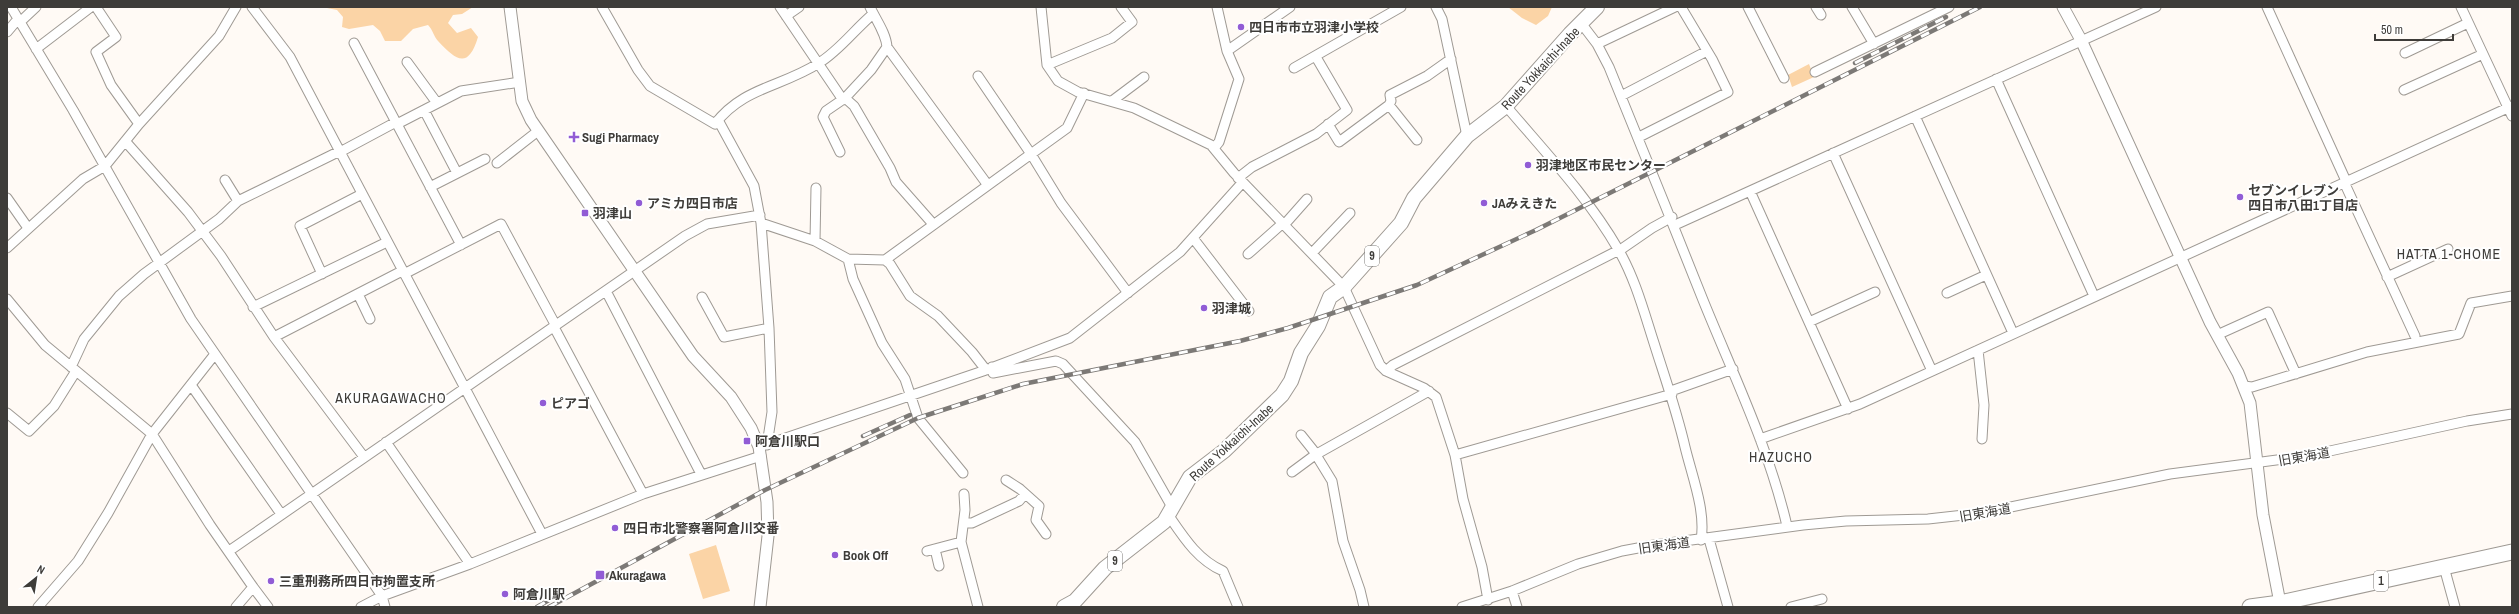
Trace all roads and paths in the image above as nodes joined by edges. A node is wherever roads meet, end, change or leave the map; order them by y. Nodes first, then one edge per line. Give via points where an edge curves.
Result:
1 (11, 7) edge
2 (36, 7) edge
3 (91, 7) edge
4 (96, 7) edge
5 (236, 7) edge
6 (252, 7) edge
7 (510, 7) edge
8 (602, 7) edge
9 (780, 7) edge
10 (799, 7) edge
11 (1041, 7) edge
12 (1121, 7) edge
13 (1217, 7) edge
14 (1290, 7) edge
15 (1401, 7) edge
16 (1436, 7) edge
17 (1597, 7) edge
18 (1675, 7) edge
19 (1681, 7) edge
20 (1748, 7) edge
21 (1816, 7) edge
22 (1852, 7) edge
23 (1950, 7) edge
24 (2063, 7) edge
25 (2156, 7) edge
26 (2267, 7) edge
27 (2461, 7) edge
28 (871, 11) edge
29 (1821, 15) dead end
30 (786, 16) junction
31 (19, 21) junction
32 (1581, 23) junction
33 (2468, 23) junction
34 (7, 32) edge
35 (2081, 40) junction
36 (354, 43) dead end
37 (1597, 44) junction
38 (1874, 44) junction
39 (887, 47) junction
40 (36, 49) junction
41 (1227, 51) junction
42 (1707, 51) junction
43 (2405, 53) dead end
44 (2483, 54) junction
45 (1316, 57) junction
46 (1451, 59) junction
47 (407, 62) dead end
48 (818, 64) junction
49 (1047, 65) junction
50 (1294, 68) dead end
51 (1816, 72) dead end
52 (978, 76) dead end
53 (1144, 78) dead end
54 (1784, 78) dead end
55 (1996, 79) junction
56 (520, 82) junction
57 (2404, 90) dead end
58 (1084, 93) junction
59 (1621, 96) junction
60 (844, 99) junction
61 (1112, 101) junction
62 (437, 103) junction
63 (1389, 105) junction
64 (1506, 106) junction
65 (424, 110) junction
66 (2510, 110) edge
67 (1915, 116) junction
68 (718, 120) junction
69 (397, 123) junction
70 (139, 124) junction
71 (1328, 124) junction
72 (538, 132) junction
73 (1467, 136) junction
74 (1639, 137) junction
75 (125, 140) junction
76 (1417, 140) dead end
77 (1214, 148) junction
78 (340, 151) junction
79 (840, 152) dead end
80 (1833, 153) junction
81 (1031, 154) junction
82 (485, 159) dead end
83 (497, 162) dead end
84 (105, 166) junction
85 (457, 173) junction
86 (225, 180) dead end
87 (1240, 180) junction
88 (2345, 182) junction
89 (988, 184) junction
90 (430, 186) junction
91 (816, 188) dead end
92 (1750, 191) junction
93 (362, 194) junction
94 (7, 198) edge
95 (1307, 199) dead end
96 (238, 202) junction
97 (1350, 213) dead end
98 (761, 219) junction
99 (1674, 221) junction
100 (932, 224) junction
101 (1284, 224) junction
102 (28, 228) junction
103 (201, 230) junction
104 (1193, 238) junction
105 (815, 241) junction
106 (387, 242) junction
107 (461, 245) junction
108 (7, 248) edge
109 (2448, 249) dead end
110 (1619, 250) junction
111 (1312, 253) junction
112 (1248, 254) dead end
113 (2180, 257) junction
114 (848, 259) junction
115 (884, 260) junction
116 (159, 261) junction
117 (636, 271) junction
118 (403, 273) junction
119 (322, 274) junction
120 (1986, 275) junction
121 (2387, 276) junction
122 (1344, 287) junction
123 (606, 291) junction
124 (1875, 292) dead end
125 (1128, 293) junction
126 (1947, 293) dead end
127 (358, 294) junction
128 (2094, 296) junction
129 (2512, 296) edge
130 (702, 297) dead end
131 (7, 299) edge
132 (253, 307) junction
133 (1249, 310) dead end
134 (370, 320) dead end
135 (1809, 322) junction
136 (555, 327) junction
137 (769, 328) junction
138 (2013, 333) junction
139 (2217, 335) junction
140 (2415, 336) dead end
141 (274, 337) junction
142 (1978, 350) junction
143 (215, 354) junction
144 (73, 369) junction
145 (989, 369) junction
146 (1733, 369) junction
147 (1386, 371) junction
148 (1932, 371) junction
149 (2296, 374) junction
150 (191, 385) junction
151 (2244, 386) junction
152 (464, 388) junction
153 (1429, 391) junction
154 (1672, 393) junction
155 (911, 395) junction
156 (1848, 409) junction
157 (7, 413) edge
158 (2512, 414) edge
159 (152, 434) junction
160 (1300, 435) dead end
161 (1760, 438) junction
162 (1982, 439) dead end
163 (386, 442) junction
164 (762, 450) junction
165 (1315, 455) junction
166 (1455, 455) junction
167 (364, 457) junction
168 (2257, 464) junction
169 (1292, 472) dead end
170 (963, 473) dead end
171 (702, 474) junction
172 (1006, 480) dead end
173 (311, 493) junction
174 (643, 494) junction
175 (964, 494) dead end
176 (1026, 494) junction
177 (1170, 512) junction
178 (281, 514) junction
179 (964, 523) junction
180 (1787, 526) junction
181 (542, 534) junction
182 (1046, 534) dead end
183 (1705, 539) junction
184 (961, 542) junction
185 (229, 551) junction
186 (2512, 552) edge
187 (470, 564) junction
188 (939, 566) dead end
189 (2444, 567) junction
190 (253, 587) junction
191 (1512, 591) junction
192 (382, 596) junction
193 (1822, 599) dead end
194 (1488, 600) junction
195 (2281, 605) edge
196 (38, 607) edge
197 (236, 607) edge
198 (268, 607) edge
199 (361, 607) edge
200 (385, 607) edge
201 (760, 607) edge
202 (978, 607) edge
203 (1064, 607) edge
204 (1238, 607) edge
205 (1364, 607) edge
206 (1462, 607) edge
207 (1517, 607) edge
208 (1728, 607) edge
209 (1791, 607) edge
210 (2250, 607) edge
211 (2455, 607) edge

1 - 31 street
2 - 31 street
3 - 40 street
4 - 70 street via 116,37 96,52 110,85
5 - 70 street via 219,36
6 - 78 street via 290,57
7 - 56 street
8 - 68 street via 650,86 715,124
9 - 30 street
10 - 30 street
11 - 49 street
12 - 49 street via 1132,22 1112,38
13 - 41 street
14 - 41 street
15 - 45 street
16 - 46 street via 1442,19
17 - 32 main road, Route Yokkaichi-Inabe / 9
18 - 37 street
19 - 42 street
20 - 54 street
21 - 29 street
22 - 38 street
23 - 38 street
24 - 35 street
25 - 35 street
26 - 88 street
27 - 33 street
28 - 39 street via 887,37
28 - 48 street via 835,51
30 - 48 street
31 - 34 street
31 - 40 street
32 - 37 street
32 - 64 main road, Route Yokkaichi-Inabe / 9
33 - 43 street
33 - 44 street
35 - 55 street
35 - 113 street
36 - 69 street
37 - 59 street
38 - 51 street
39 - 60 street via 871,70
39 - 89 street
40 - 84 street
41 - 77 street via 1239,79 1219,142
42 - 59 street
42 - 74 street via 1728,92
44 - 57 street
44 - 66 street
45 - 50 street
45 - 71 street via 1347,110
46 - 63 street via 1427,76 1390,95
46 - 73 street via 1454,84
47 - 62 street
48 - 60 street
48 - 68 street via 737,102 722,113
49 - 58 street via 1058,81
52 - 81 street
53 - 61 street
55 - 67 street
55 - 128 street
56 - 62 street via 461,91
56 - 72 street via 522,101
58 - 61 street
58 - 81 street via 1067,128
59 - 74 street
60 - 79 street via 826,111 823,117
60 - 100 street via 854,106 896,182
61 - 77 street via 1134,108
62 - 65 street
63 - 71 street via 1339,142
63 - 76 street
64 - 73 main road, Route Yokkaichi-Inabe / 9
64 - 110 street via 1585,200
65 - 69 street
65 - 85 street
66 - 88 street
67 - 80 street
67 - 120 street
68 - 98 street via 754,186
69 - 78 street
69 - 90 street
70 - 75 street
71 - 87 street via 1316,134 1252,167
72 - 83 street
72 - 117 street
73 - 122 main road, Route Yokkaichi-Inabe / 9 via 1414,198 1401,223
74 - 99 street
75 - 84 street
75 - 103 street
77 - 87 street
78 - 93 street
78 - 96 street
80 - 92 street
80 - 148 street
81 - 89 street
81 - 125 street via 1061,202
82 - 85 street
84 - 102 street via 83,179
84 - 116 street
85 - 90 street
86 - 96 street
87 - 101 street
87 - 104 street
88 - 113 street
88 - 121 street
89 - 100 street
90 - 107 street
91 - 105 street
92 - 99 street
92 - 135 street
93 - 106 street
93 - 119 street via 300,226
94 - 102 street
95 - 101 street
96 - 103 street via 219,219
97 - 111 street
98 - 105 street
98 - 117 street via 707,224 673,243
98 - 137 street
99 - 110 street
99 - 146 street
100 - 115 street
101 - 111 street
101 - 112 street
102 - 108 street
103 - 116 street
103 - 132 street via 236,278 235,281
104 - 125 street via 1180,252
104 - 133 street
105 - 114 street
106 - 118 street
106 - 119 street
107 - 118 street
107 - 136 street via 501,224
109 - 121 street
110 - 147 street via 1406,358
110 - 154 street via 1640,300
111 - 122 street
113 - 128 street
113 - 139 street
114 - 115 street
114 - 155 street via 853,279 882,343 905,379
115 - 145 street via 890,264 910,296 938,316
116 - 143 street via 191,319
116 - 144 street via 120,296 84,339
117 - 123 street
117 - 164 street via 693,356 744,414
118 - 127 street
118 - 152 street
119 - 132 street
120 - 126 street
120 - 138 street
121 - 140 street
122 - 147 street via 1380,365
122 - 177 main road, Route Yokkaichi-Inabe / 9 via 1326,303 1318,326 1301,353 1291,381 1282,395 1224,451 1190,477
123 - 136 street
123 - 171 street
124 - 135 street
125 - 145 street via 1070,338
127 - 134 street
127 - 141 street
128 - 138 street
129 - 149 street via 2471,303 2459,334 2367,352
130 - 137 street via 724,337
131 - 144 street via 45,345
132 - 141 street
135 - 156 street
136 - 152 street
136 - 174 street
137 - 164 street via 772,412
138 - 142 street
139 - 149 street via 2268,312
139 - 151 street
141 - 167 street
142 - 148 street
142 - 162 street via 1984,405
143 - 150 street
143 - 173 street
144 - 157 street via 54,406 29,431
144 - 159 street
145 - 155 street
145 - 177 street via 993,373 1056,361 1063,364 1135,442
146 - 154 street
146 - 161 street
147 - 153 street
148 - 156 street
149 - 151 street via 2252,387
150 - 159 street
150 - 178 street
151 - 168 street via 2250,403
152 - 163 street
152 - 181 street
153 - 165 street
153 - 166 street via 1436,397
154 - 166 street
154 - 183 street
155 - 164 street
155 - 170 street via 918,418
156 - 161 street
158 - 168 street, 旧東海道 via 2467,421 2321,454
159 - 185 street
159 - 196 street via 78,561
160 - 165 street
161 - 180 street via 1779,493
163 - 167 street
163 - 187 street
164 - 171 street
164 - 201 street via 768,536
165 - 169 street
165 - 205 street via 1332,481 1343,541
166 - 194 street
167 - 173 street
168 - 180 street, 旧東海道 via 2170,474 2027,505 1955,517
168 - 195 street via 2269,551
171 - 174 street
172 - 176 street
173 - 178 street
173 - 192 street
174 - 181 street
175 - 179 street
176 - 179 street via 1019,501 972,523
176 - 182 street via 1039,506 1036,520
177 - 203 main road, Route Yokkaichi-Inabe / 9 via 1151,534 1105,568 1075,601
177 - 204 street via 1200,557 1223,571
178 - 185 street
179 - 184 street
180 - 183 street, 旧東海道
181 - 187 street
183 - 191 street, 旧東海道 via 1622,551 1565,568
183 - 208 street
184 - 188 street via 931,550
184 - 202 street
185 - 190 street
186 - 189 highway, 1
187 - 192 street
189 - 195 highway, 1
189 - 211 street
190 - 197 street
190 - 198 street
191 - 194 street, 旧東海道
191 - 207 street
192 - 199 street
192 - 200 street
193 - 209 street
194 - 206 street, 旧東海道
195 - 210 highway, 1

